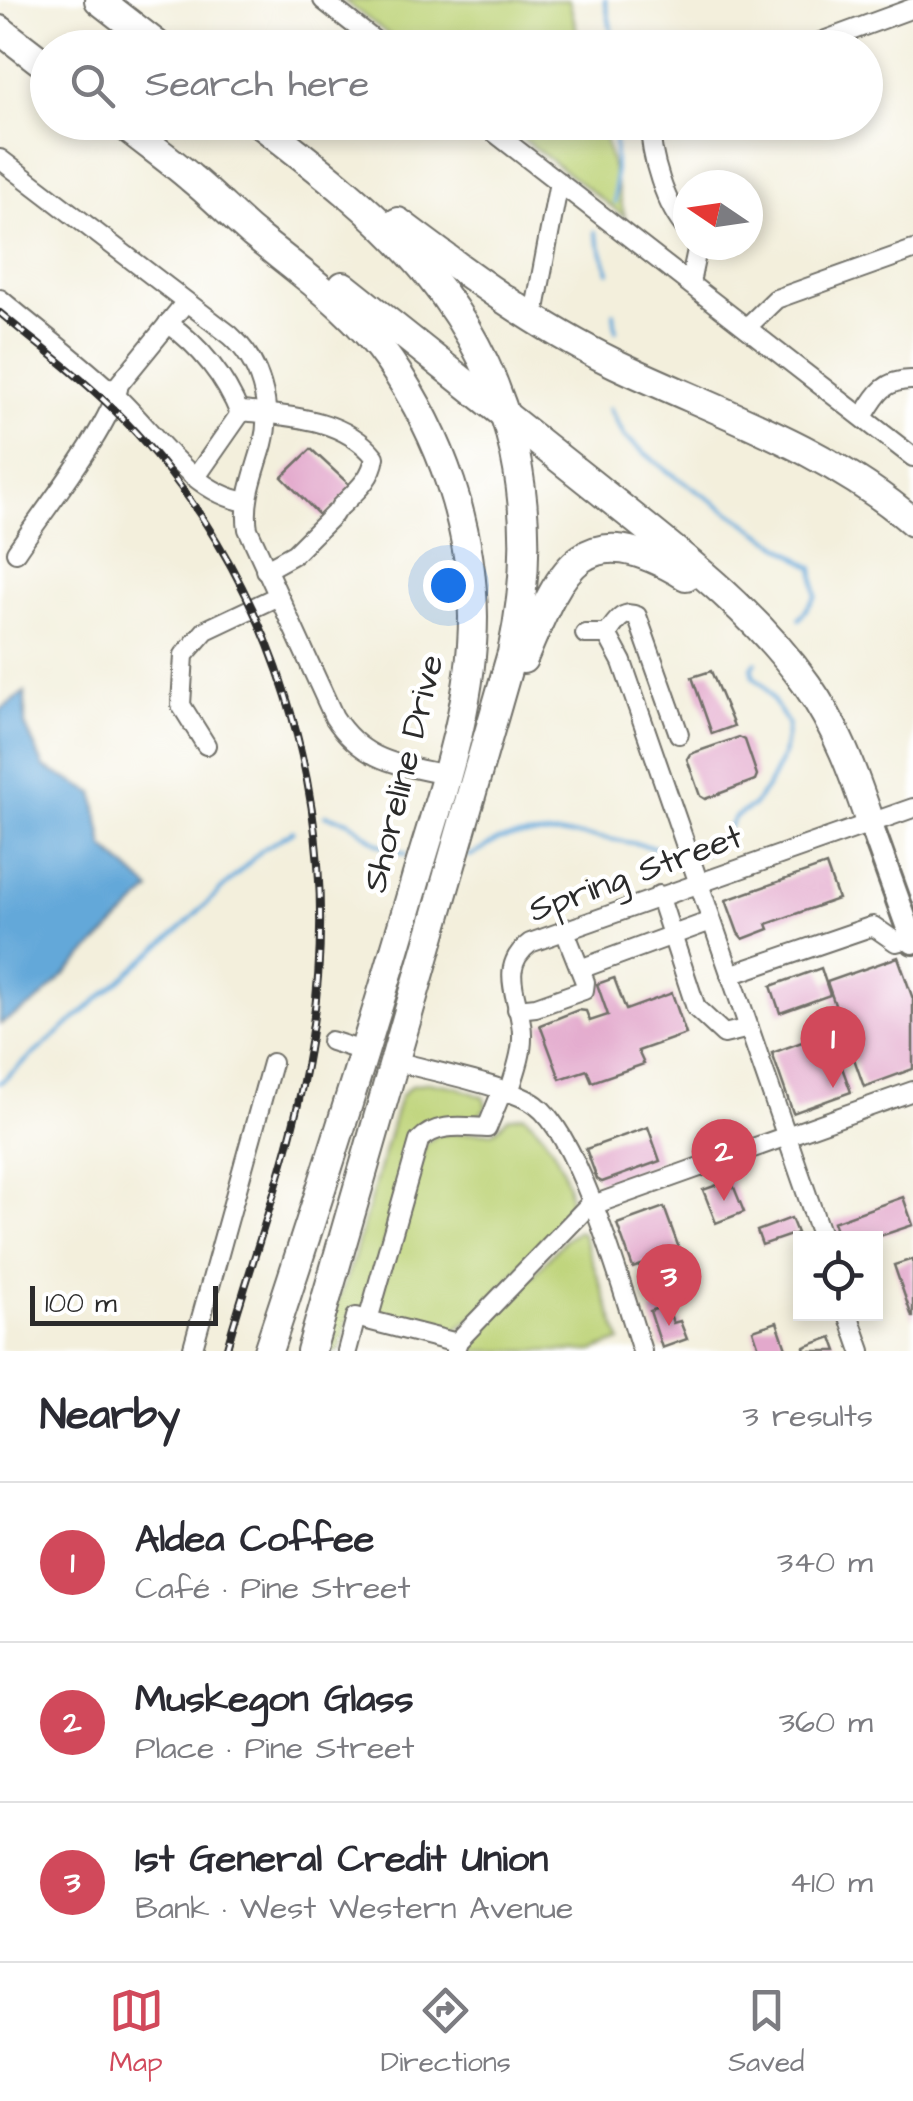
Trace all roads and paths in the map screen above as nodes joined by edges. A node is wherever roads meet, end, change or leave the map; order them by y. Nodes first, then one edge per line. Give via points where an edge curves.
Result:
1 (99, 0) edge
2 (322, 0) edge
3 (913, 8) edge
4 (0, 30) edge
5 (138, 30) edge
6 (361, 30) edge
7 (853, 30) edge
8 (30, 53) edge
9 (143, 140) edge
10 (281, 140) edge
11 (504, 140) edge
12 (650, 140) edge
13 (306, 159) junction
14 (4, 170) edge
15 (191, 178) junction
16 (558, 182) junction
17 (673, 207) edge
18 (913, 250) edge
19 (695, 260) edge
20 (690, 283) junction
21 (0, 299) edge
22 (185, 303) junction
23 (533, 320) junction
24 (168, 323) junction
25 (747, 327) junction
26 (913, 380) edge
27 (117, 397) junction
28 (265, 413) junction
29 (240, 414) junction
30 (505, 415) junction
31 (863, 417) junction
32 (913, 457) edge
33 (196, 478) junction
34 (247, 502) junction
35 (913, 522) edge
36 (16, 552) dead end
37 (265, 570) junction
38 (278, 596) junction
39 (732, 602) junction
40 (585, 634) dead end
41 (607, 634) junction
42 (490, 734) junction
43 (678, 734) dead end
44 (206, 745) dead end
45 (446, 775) junction
46 (913, 808) edge
47 (870, 822) junction
48 (697, 882) junction
49 (658, 895) junction
50 (711, 921) junction
51 (564, 929) junction
52 (671, 935) junction
53 (912, 940) edge
54 (580, 969) junction
55 (730, 975) junction
56 (418, 983) junction
57 (517, 1008) junction
58 (749, 1028) junction
59 (331, 1041) dead end
60 (366, 1052) junction
61 (396, 1062) junction
62 (272, 1063) dead end
63 (506, 1092) junction
64 (913, 1092) edge
65 (787, 1136) junction
66 (592, 1204) junction
67 (820, 1231) edge
68 (344, 1240) junction
69 (368, 1320) junction
70 (850, 1321) edge
71 (456, 1347) edge
72 (192, 1351) edge
73 (268, 1351) edge
74 (311, 1351) edge
75 (346, 1351) edge
76 (642, 1351) edge
77 (861, 1351) edge

1 - 5 highway
2 - 6 street
3 - 7 street
4 - 8 highway
9 - 15 highway
10 - 13 highway
11 - 16 street
12 - 17 street
13 - 23 highway
13 - 30 highway, Shoreline Drive via 428,274 474,340
14 - 22 street
15 - 30 highway via 271,230
15 - 45 highway, Shoreline Drive via 346,309 405,385 437,444 462,520 472,603 468,683
16 - 20 street
16 - 23 street
18 - 25 street via 776,299
19 - 20 street
20 - 25 street
21 - 27 street
22 - 24 street
22 - 28 street via 248,354
23 - 35 highway via 835,465
24 - 27 street via 119,384
24 - 29 street via 208,359
25 - 31 street
26 - 31 street via 880,388
27 - 33 street
27 - 36 street
28 - 29 street
28 - 34 street
28 - 37 street via 324,423 376,458 374,470 337,511 294,554
29 - 33 street
30 - 39 highway
30 - 42 highway, Shoreline Drive via 520,480 526,556 519,620
31 - 32 street
33 - 34 street
34 - 37 street via 248,529
37 - 38 street
38 - 44 street via 206,630 184,655 181,705
38 - 45 street via 351,740 373,757
39 - 42 highway via 634,550 596,550 555,589
39 - 47 highway via 818,701
40 - 41 street
41 - 43 street via 620,617 637,616
41 - 48 street
42 - 56 highway, Shoreline Drive
45 - 56 highway via 460,773 464,783 422,934
45 - 60 highway, Shoreline Drive
46 - 47 street, Spring Street
47 - 48 street, Spring Street
47 - 53 main road
48 - 49 street, Spring Street
48 - 50 street
49 - 51 street, Spring Street
49 - 52 street
50 - 52 street
50 - 55 street
51 - 54 street
51 - 57 street, Spring Street via 530,943 514,959
52 - 54 street
52 - 58 street via 696,1008 724,1034
53 - 55 street via 896,942 873,926
54 - 57 street via 584,990
55 - 58 street
56 - 61 highway, Shoreline Drive
57 - 63 street, Spring Street via 522,1044
58 - 65 street
59 - 60 street
60 - 68 highway via 320,1227 326,1238
60 - 73 highway, Shoreline Drive
61 - 63 street
61 - 68 highway, Shoreline Drive
62 - 72 street
63 - 66 street via 535,1104 556,1127
63 - 69 street, Spring Street via 487,1128 440,1128 419,1141
64 - 65 street
65 - 66 street
65 - 67 street
66 - 71 street
66 - 76 street
68 - 74 highway, Shoreline Drive
69 - 71 street
69 - 75 street via 356,1316
70 - 77 street

